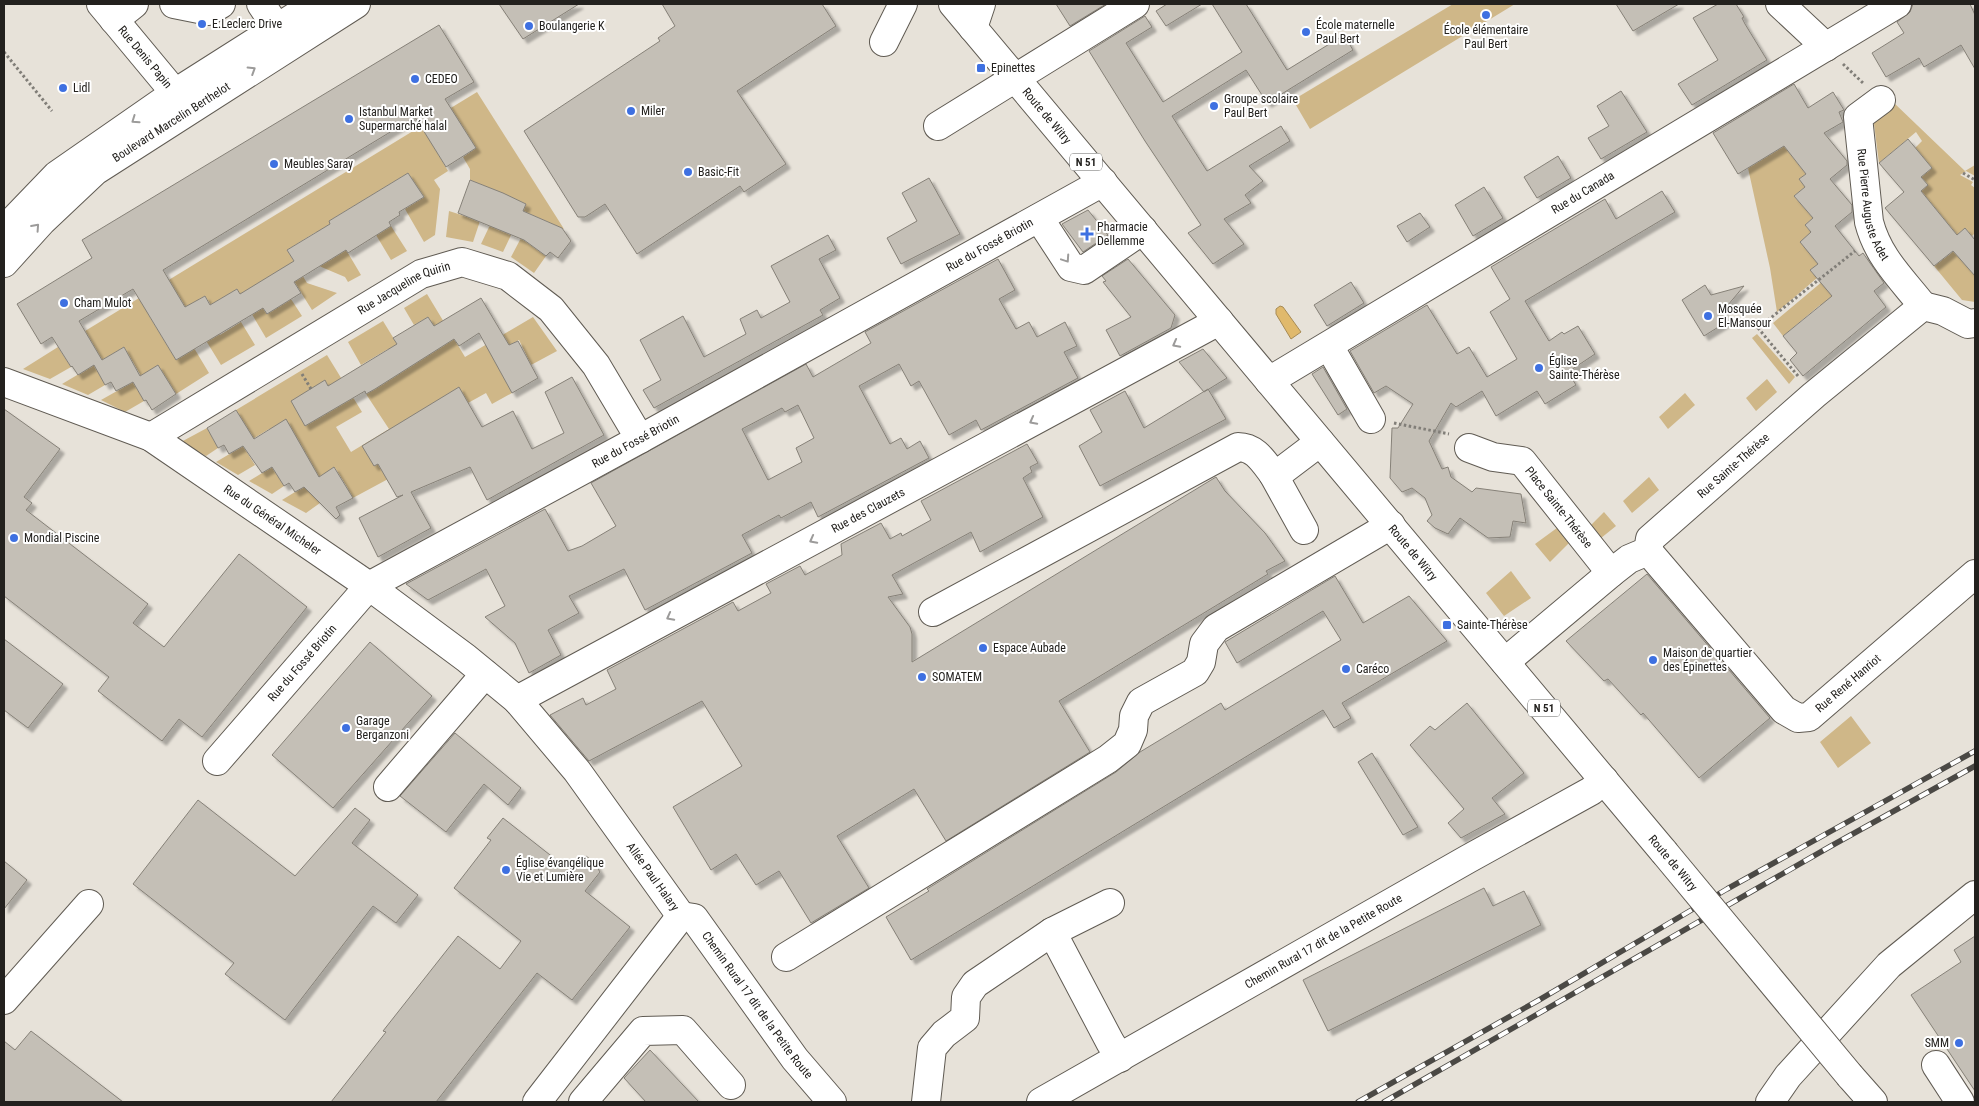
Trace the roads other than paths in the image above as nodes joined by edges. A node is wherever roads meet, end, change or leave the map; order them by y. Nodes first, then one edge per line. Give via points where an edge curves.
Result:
1 (174, 4) edge
2 (221, 4) edge
3 (261, 4) edge
4 (315, 4) edge
5 (356, 4) edge
6 (903, 4) edge
7 (953, 4) edge
8 (1135, 4) edge
9 (1780, 4) edge
10 (1898, 4) edge
11 (117, 9) edge
12 (977, 16) edge
13 (278, 28) junction
14 (884, 42) dead end
15 (1826, 48) junction
16 (1016, 79) junction
17 (1881, 100) road end
18 (180, 103) junction
19 (938, 126) dead end
20 (1103, 182) junction
21 (1039, 218) junction
22 (4, 230) edge
23 (1143, 230) junction
24 (4, 263) edge
25 (1924, 306) junction
26 (1219, 321) junction
27 (1973, 327) edge
28 (1329, 346) junction
29 (1270, 381) junction
30 (4, 382) edge
31 (1371, 419) road end
32 (151, 437) junction
33 (640, 440) junction
34 (1320, 442) junction
35 (1469, 448) road end
36 (1273, 474) junction
37 (1391, 526) junction
38 (1304, 530) dead end
39 (1648, 551) junction
40 (1610, 572) junction
41 (1975, 574) edge
42 (370, 586) junction
43 (933, 612) dead end
44 (1505, 662) junction
45 (485, 674) junction
46 (517, 700) junction
47 (217, 761) dead end
48 (1604, 780) junction
49 (388, 787) dead end
50 (1975, 895) edge
51 (1110, 903) dead end
52 (89, 904) dead end
53 (681, 916) junction
54 (1052, 932) junction
55 (786, 957) dead end
56 (4, 1000) edge
57 (1120, 1058) junction
58 (1936, 1065) dead end
59 (731, 1085) dead end
60 (537, 1102) edge
61 (583, 1102) edge
62 (832, 1102) edge
63 (926, 1102) edge
64 (1041, 1102) edge
65 (1770, 1102) edge
66 (1873, 1102) edge
67 (1960, 1102) edge

1 - 2 street via 209,11
3 - 13 street
4 - 13 street, Boulevard Marcelin Berthelot
18 -> 5 street, Boulevard Marcelin Berthelot
6 - 14 street
7 - 12 street, Route de Witry / N 51
8 - 16 street
9 - 15 street
10 - 15 street, Rue du Canada
11 - 18 street, Rue Denis Papin
12 - 16 street, Route de Witry / N 51
13 - 18 street, Boulevard Marcelin Berthelot
15 - 28 street, Rue du Canada
16 - 19 street
16 - 20 street, Route de Witry / N 51
17 - 25 street, Rue Pierre Auguste Adet via 1858,117 1869,222 1880,253
18 -> 22 street, Boulevard Marcelin Berthelot via 57,175
24 -> 18 street, Boulevard Marcelin Berthelot via 42,220 95,171
20 - 21 street, Rue du Fossé Briotin
20 - 23 street, Route de Witry / N 51
21 -> 23 street via 1071,267 1084,270
21 - 33 street, Rue du Fossé Briotin
23 - 26 street, Route de Witry / N 51
25 - 27 street via 1943,311
25 - 39 street, Rue Sainte-Thérèse via 1814,395 1650,539
26 - 29 street, Route de Witry / N 51
26 -> 46 street, Rue des Clauzets
28 - 29 street, Rue du Canada
28 - 31 street
29 - 34 street, Route de Witry / N 51
30 - 32 street, Rue du Général Micheler
32 - 33 street, Rue Jacqueline Quirin via 420,274 462,262 508,276 550,309 596,366
32 - 42 street, Rue du Général Micheler
33 - 42 street, Rue du Fossé Briotin
34 - 36 street via 1279,473
34 - 37 street, Route de Witry / N 51
35 - 40 street, Place Sainte-Thérèse via 1493,457 1522,461
36 - 38 street
36 - 43 street via 1254,451 1238,447
37 - 44 street, Route de Witry / N 51
37 - 55 street via 1216,628 1204,644 1201,662 1195,672 1141,702 1127,744 1108,759
39 - 40 street
39 - 41 street, Rue René Hanriot via 1784,710 1798,718 1809,717
40 - 44 street
42 - 45 street, Rue du Général Micheler
42 - 47 street, Rue du Fossé Briotin
44 - 48 street, Route de Witry / N 51
45 - 46 street, Rue du Général Micheler
45 - 49 street
46 - 53 street, Allée Paul Halary via 577,771
48 - 57 street, Chemin Rural 17 dit de la Petite Route
48 - 66 street, Route de Witry / N 51, bridge
50 - 65 street via 1889,965 1788,1076
51 - 54 street
52 - 56 street
53 - 60 street, Allée Paul Halary
53 - 62 street, Chemin Rural 17 dit de la Petite Route via 694,918 795,1060
54 - 57 street
54 - 63 street via 975,984 966,997 965,1018 932,1048
57 - 64 street, Chemin Rural 17 dit de la Petite Route
58 - 67 street
59 - 61 street via 683,1030 644,1031

